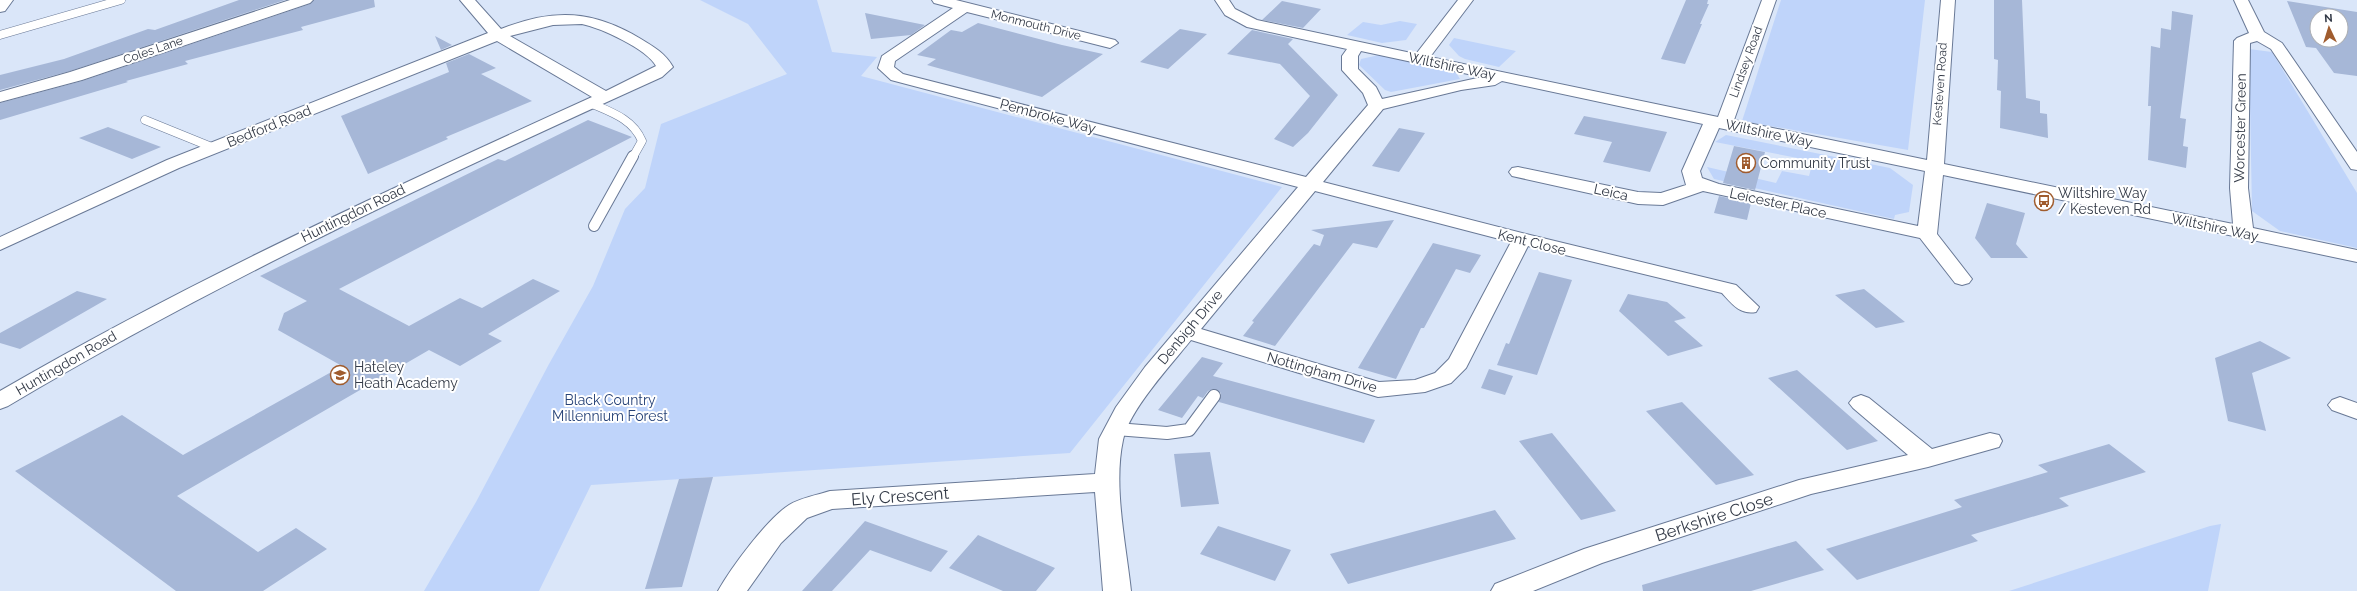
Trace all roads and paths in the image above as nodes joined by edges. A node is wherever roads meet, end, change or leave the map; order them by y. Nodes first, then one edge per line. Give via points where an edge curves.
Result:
1 (6, 0) edge
2 (121, 0) edge
3 (305, 0) edge
4 (467, 0) edge
5 (939, 0) edge
6 (1466, 0) edge
7 (1769, 0) edge
8 (1948, 0) edge
9 (2241, 0) edge
10 (964, 6) junction
11 (1226, 6) edge
12 (0, 8) edge
13 (498, 35) junction
14 (2258, 35) junction
15 (0, 36) edge
16 (1110, 43) dead end
17 (1357, 45) junction
18 (1420, 59) junction
19 (1509, 78) junction
20 (0, 97) edge
21 (598, 100) junction
22 (1377, 105) junction
23 (145, 120) dead end
24 (1718, 122) junction
25 (214, 148) junction
26 (2357, 166) edge
27 (1935, 167) junction
28 (1518, 172) dead end
29 (1310, 185) junction
30 (1702, 185) junction
31 (594, 226) dead end
32 (2244, 233) junction
33 (1927, 234) junction
34 (1522, 239) junction
35 (0, 244) edge
36 (2357, 256) edge
37 (1962, 279) dead end
38 (1748, 307) dead end
39 (1187, 332) junction
40 (1214, 396) dead end
41 (0, 401) edge
42 (1861, 403) dead end
43 (1116, 429) junction
44 (1990, 441) dead end
45 (1928, 459) junction
46 (1107, 482) junction
47 (732, 591) edge
48 (1117, 591) edge
49 (1506, 591) edge

1 - 12 street
2 - 15 lane
3 - 20 street, Coles Lane via 76,76
4 - 13 street
5 - 10 street, Monmouth Drive
6 - 18 street
7 - 24 street, Lindsey Road
8 - 27 street, Kesteven Road
9 - 14 street
10 - 16 street, Monmouth Drive
10 - 29 street, Pembroke Way via 888,59 886,68 897,77
11 - 17 street, Wiltshire Way via 1252,24
13 - 21 street
13 - 21 street, Bedford Road via 533,23 563,20 588,22 609,27 660,57 665,67 656,74
13 - 25 street, Bedford Road
14 - 26 street via 2277,46
14 - 32 street, Worcester Green via 2242,41 2239,188
17 - 18 street, Wiltshire Way
17 - 22 street via 1350,56 1350,70 1370,91
18 - 19 street, Wiltshire Way
19 - 22 street via 1461,85
19 - 24 street, Wiltshire Way
21 - 31 lane via 637,128 642,141
21 - 41 street, Huntingdon Road via 392,194 209,284 58,365
22 - 29 street, Denbigh Drive
23 - 25 lane
24 - 27 street, Wiltshire Way
24 - 30 street via 1691,170 1693,180
25 - 35 street, Bedford Road via 173,164
27 - 32 street, Wiltshire Way
27 - 33 street
28 - 30 street, Leica via 1638,198 1663,198
29 - 34 street, Kent Close
29 - 39 street, Denbigh Drive
30 - 33 street, Leicester Place via 1714,190
32 - 36 street, Wiltshire Way
33 - 37 street
34 - 38 street, Kent Close via 1729,289
34 - 39 street, Nottingham Drive via 1458,363 1443,378 1417,387 1378,390
39 - 43 street, Denbigh Drive via 1153,372 1124,412
40 - 43 lane via 1189,430 1167,433
42 - 45 street
43 - 46 street, Denbigh Drive via 1111,439
44 - 45 street, Berkshire Close
45 - 49 street, Berkshire Close via 1808,486 1593,556
46 - 47 street, Ely Crescent via 830,500 798,511 772,536
46 - 48 street, Denbigh Drive

